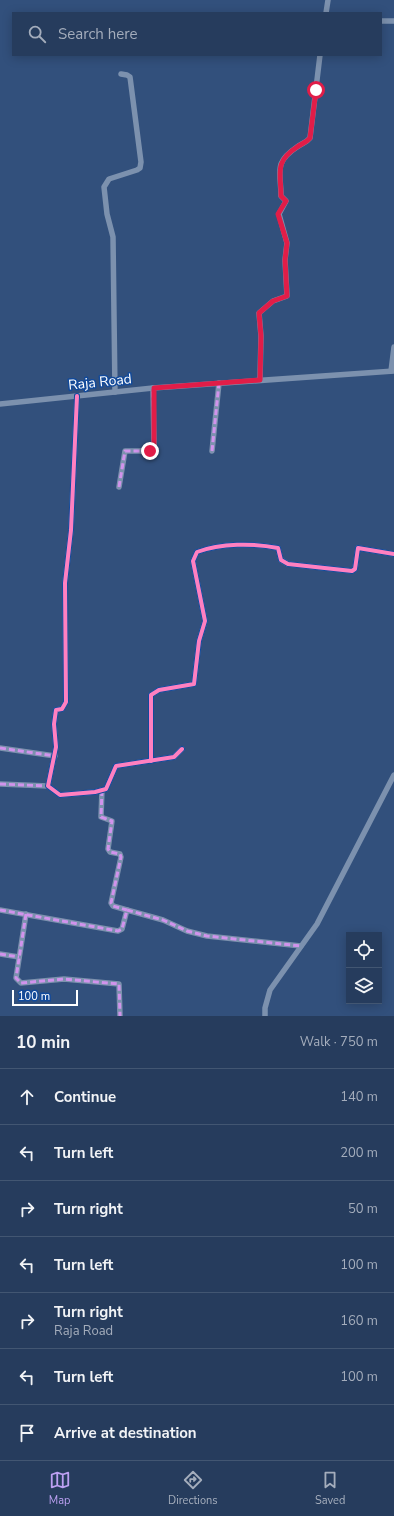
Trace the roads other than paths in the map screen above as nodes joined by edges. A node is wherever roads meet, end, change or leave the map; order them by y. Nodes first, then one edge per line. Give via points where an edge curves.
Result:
1 (328, 0) edge
2 (326, 12) edge
3 (394, 21) edge
4 (382, 22) edge
5 (320, 56) edge
6 (121, 74) dead end
7 (394, 347) edge
8 (392, 371) edge
9 (260, 380) junction
10 (218, 383) junction
11 (154, 388) junction
12 (115, 392) junction
13 (77, 396) junction
14 (0, 404) edge
15 (212, 451) dead end
16 (119, 487) dead end
17 (394, 554) edge
18 (0, 748) edge
19 (182, 750) dead end
20 (55, 756) junction
21 (151, 761) junction
22 (394, 775) edge
23 (0, 784) edge
24 (48, 786) junction
25 (102, 790) junction
26 (0, 910) edge
27 (126, 910) junction
28 (26, 914) junction
29 (301, 946) junction
30 (0, 954) edge
31 (18, 957) junction
32 (120, 1016) edge
33 (265, 1016) edge

1 - 2 street
3 - 4 street
5 - 9 street via 310,138 281,161 279,169 281,196 286,201 278,214 287,243 287,296 273,301 259,313
6 - 12 street via 127,74 130,78 141,162 138,170 109,179 104,187 113,237
7 - 8 street
8 - 9 street, Raja Road
9 - 10 street, Raja Road
10 - 11 street, Raja Road
10 - 15 street
11 - 12 street, Raja Road
11 - 16 street via 154,447 150,451 125,451
12 - 13 street, Raja Road
13 - 14 street, Raja Road
13 - 20 street via 72,522 65,590 66,702 62,709 56,710
17 - 21 street via 358,548 355,569 352,571 288,564 281,560 278,548 269,546 209,547 197,552 193,561 205,621 199,641 194,684 159,690 151,695
18 - 20 street
19 - 21 street via 174,757
20 - 24 street
21 - 25 street via 116,766 106,789
22 - 29 street via 316,924
23 - 24 street
24 - 25 street via 60,794
25 - 27 street via 101,817 112,821 108,849 120,854 121,857 111,903
26 - 28 street
27 - 28 street via 122,929 118,931
27 - 29 street via 208,936
28 - 31 street
29 - 33 street via 270,990
30 - 31 street
31 - 32 street via 16,978 22,983 64,980 119,984

